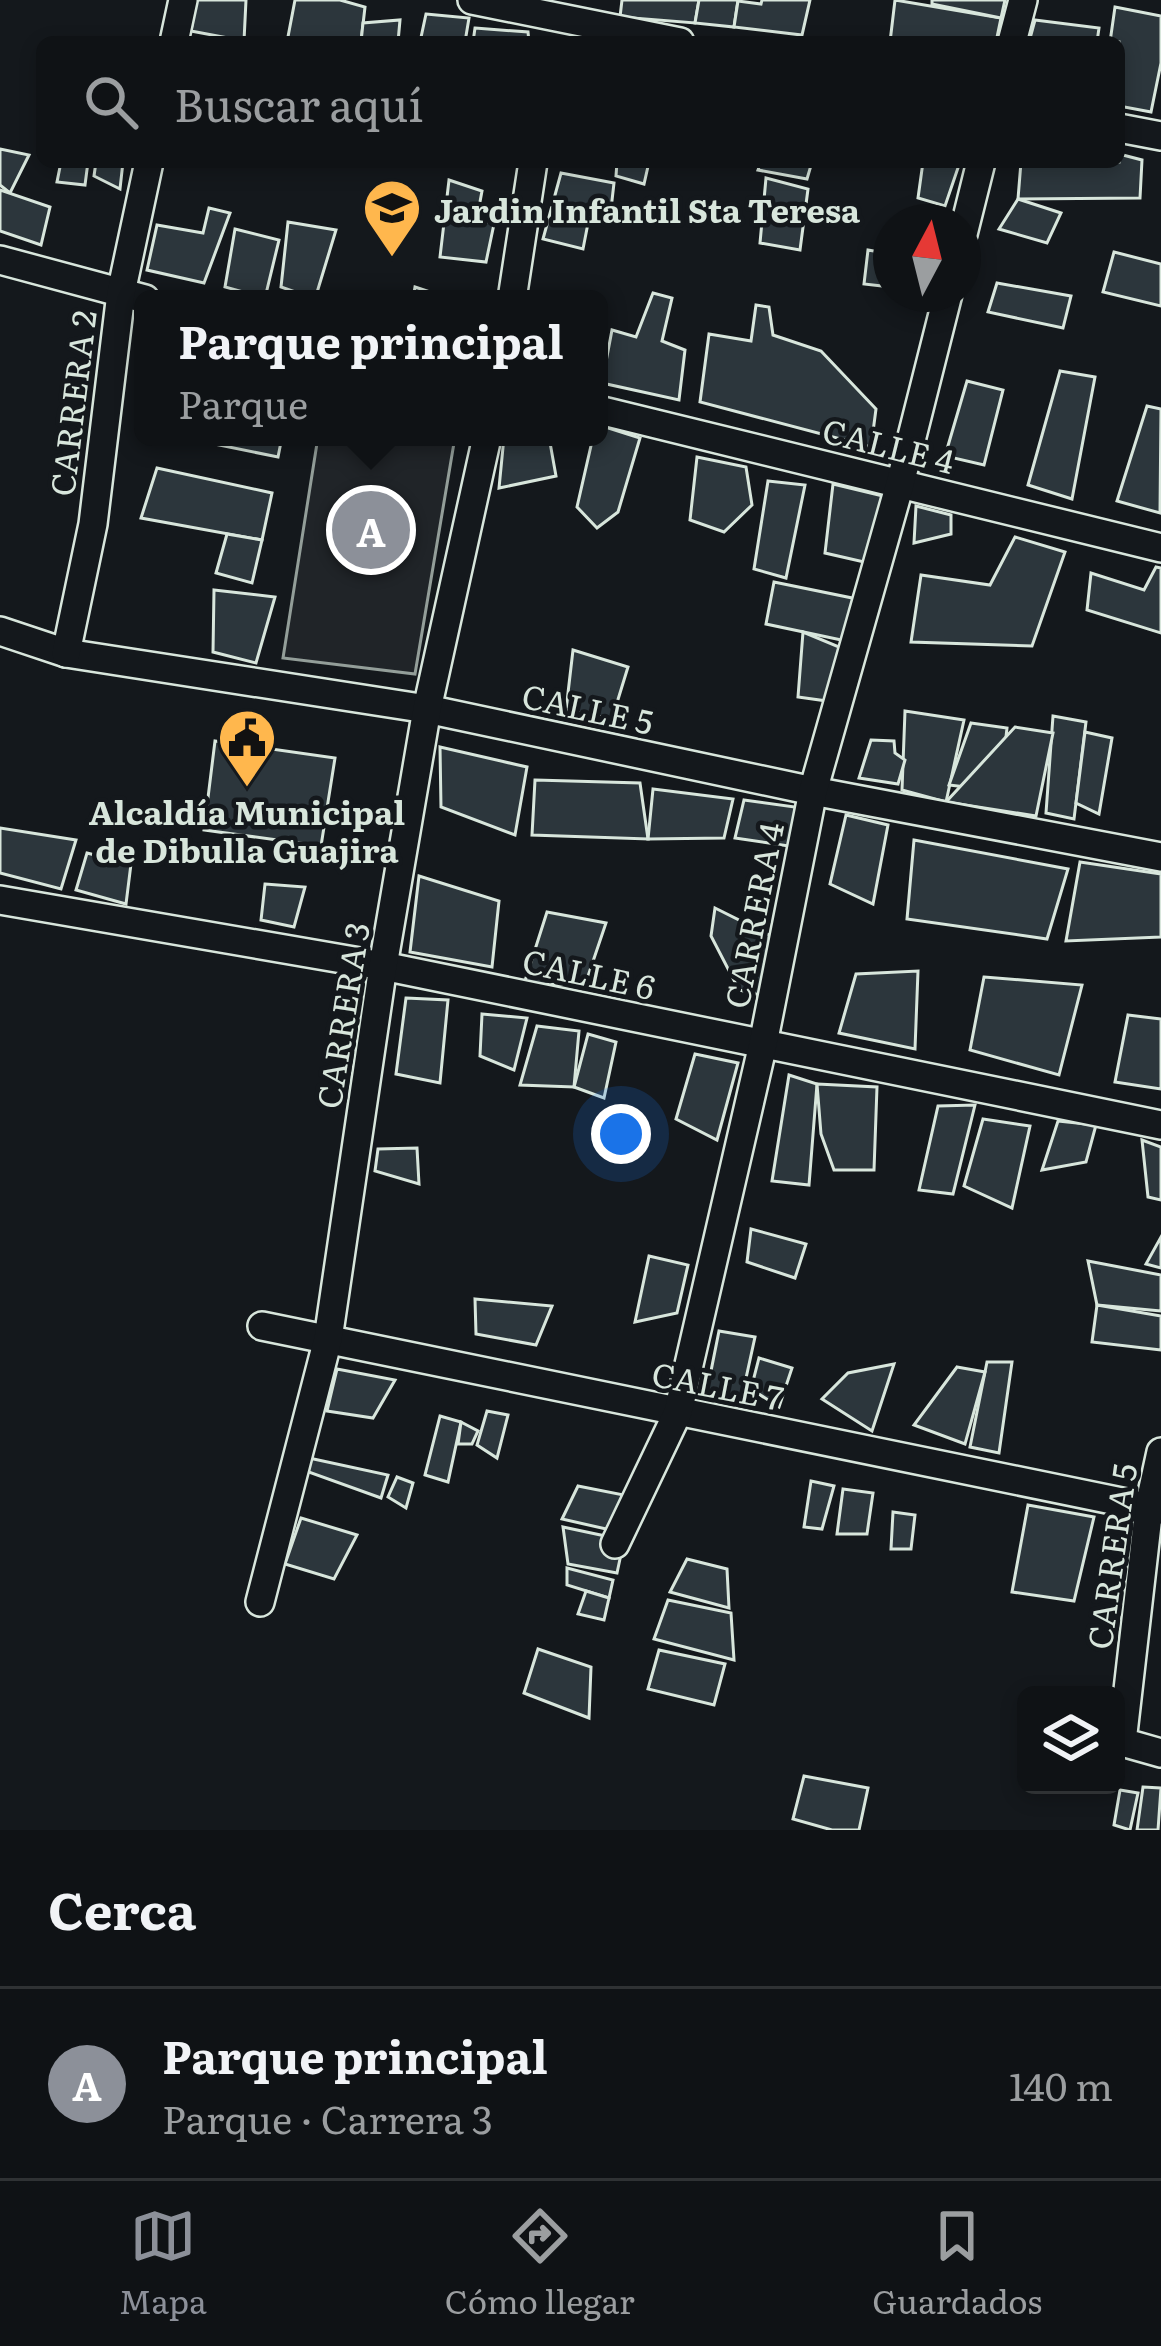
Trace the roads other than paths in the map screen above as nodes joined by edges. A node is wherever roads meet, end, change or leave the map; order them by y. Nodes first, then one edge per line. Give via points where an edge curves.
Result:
1 (183, 0) edge
2 (472, 0) edge
3 (1023, 0) edge
4 (556, 20) edge
5 (175, 36) edge
6 (646, 36) edge
7 (1014, 36) edge
8 (1125, 129) edge
9 (1161, 136) edge
10 (148, 168) edge
11 (532, 168) edge
12 (980, 168) edge
13 (970, 204) edge
14 (0, 260) edge
15 (513, 290) edge
16 (133, 296) edge
17 (943, 312) edge
18 (608, 412) edge
19 (485, 446) edge
20 (900, 484) junction
21 (1161, 548) edge
22 (0, 631) edge
23 (66, 653) junction
24 (427, 709) junction
25 (813, 791) junction
26 (1161, 857) edge
27 (0, 900) edge
28 (383, 966) junction
29 (763, 1044) junction
30 (1161, 1125) edge
31 (262, 1326) dead end
32 (328, 1339) junction
33 (678, 1412) junction
34 (1161, 1452) edge
35 (1155, 1508) edge
36 (615, 1544) dead end
37 (260, 1601) dead end
38 (1161, 1753) edge

1 - 5 street
2 - 4 street
3 - 7 street
4 - 6 street
8 - 9 street
10 - 16 street, CARRERA 2
11 - 15 street
12 - 13 street
14 - 16 street
16 - 23 street, CARRERA 2
17 - 20 street, CARRERA 4
18 - 20 street, CALLE 4
19 - 24 street, CARRERA 3
20 - 21 street, CALLE 4
20 - 25 street, CARRERA 4
22 - 23 street, CALLE 5
23 - 24 street, CALLE 5
24 - 25 street, CALLE 5
24 - 28 street, CARRERA 3
25 - 26 street, CALLE 5
25 - 29 street, CARRERA 4
27 - 28 street, CALLE 6
28 - 29 street, CALLE 6
28 - 32 street, CARRERA 3
29 - 30 street, CALLE 6
29 - 33 street, CARRERA 4
31 - 32 street, CALLE 7
32 - 33 street, CALLE 7
32 - 37 street, CARRERA 3
33 - 35 street, CALLE 7
33 - 36 street, CARRERA 4
34 - 35 street, CARRERA 5
35 - 38 street, CARRERA 5 via 1122,1742

